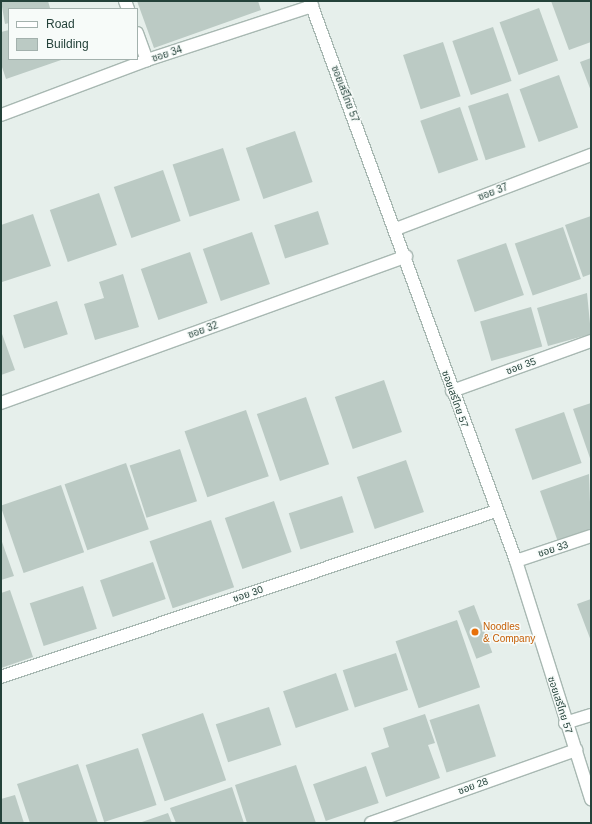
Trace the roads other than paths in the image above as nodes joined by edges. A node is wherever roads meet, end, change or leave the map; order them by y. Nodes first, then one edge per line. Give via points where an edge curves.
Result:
1 (311, 3) edge
2 (138, 36) edge
3 (147, 60) junction
4 (1, 115) edge
5 (591, 155) edge
6 (396, 229) junction
7 (406, 256) junction
8 (591, 341) edge
9 (452, 391) junction
10 (1, 403) edge
11 (496, 511) junction
12 (591, 536) edge
13 (516, 561) junction
14 (1, 677) edge
15 (591, 715) edge
16 (565, 723) junction
17 (576, 750) junction
18 (591, 799) edge
19 (371, 823) edge

1 - 3 street, ซอย 34
1 - 6 street, ซอยเสรีไทย 57
2 - 3 street
3 - 4 street, ซอย 34
5 - 6 street, ซอย 37
6 - 7 street, ซอยเสรีไทย 57
7 - 9 street, ซอยเสรีไทย 57
7 - 10 street, ซอย 32
8 - 9 street, ซอย 35
9 - 11 street, ซอยเสรีไทย 57
11 - 13 street, ซอยเสรีไทย 57
11 - 14 street, ซอย 30
12 - 13 street, ซอย 33
13 - 16 street, ซอยเสรีไทย 57
15 - 16 street
16 - 17 street, ซอยเสรีไทย 57
17 - 18 street, ซอยเสรีไทย 57
17 - 19 street, ซอย 28

